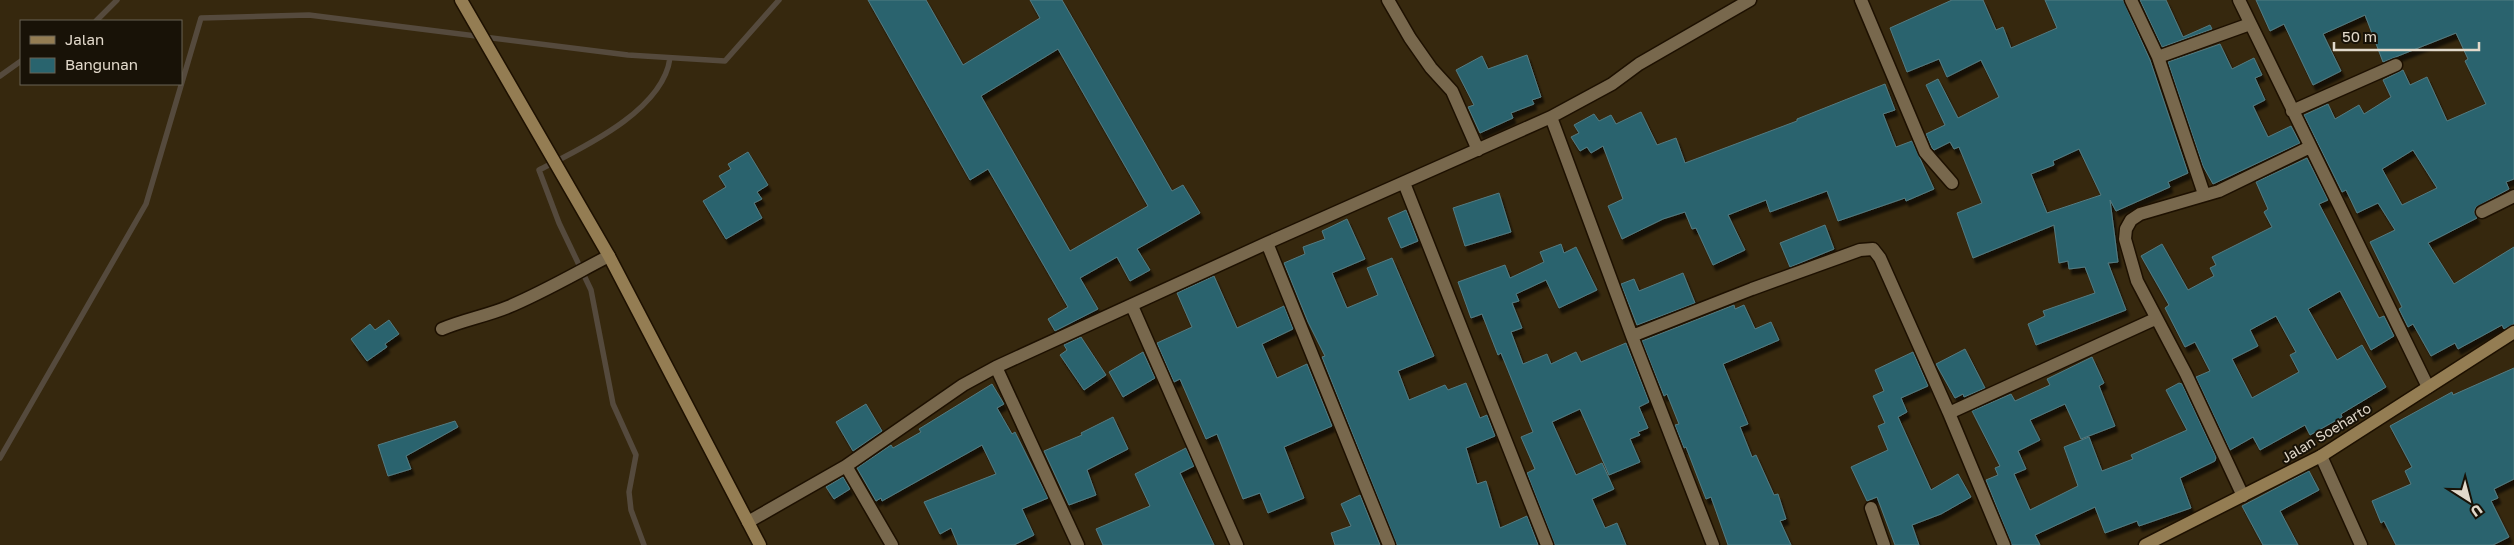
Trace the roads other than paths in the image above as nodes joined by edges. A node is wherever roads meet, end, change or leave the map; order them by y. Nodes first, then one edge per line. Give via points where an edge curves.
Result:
1 (461, 0) edge
2 (1388, 0) edge
3 (1750, 0) edge
4 (1861, 0) edge
5 (2132, 0) edge
6 (2240, 0) edge
7 (2250, 24) junction
8 (2158, 56) junction
9 (2396, 65) dead end
10 (2292, 111) junction
11 (1551, 117) junction
12 (2310, 146) junction
13 (1478, 150) junction
14 (1404, 183) junction
15 (1952, 183) dead end
16 (2204, 194) junction
17 (2514, 196) edge
18 (2482, 212) dead end
19 (1267, 243) junction
20 (609, 256) junction
21 (1132, 306) junction
22 (2155, 319) junction
23 (442, 328) dead end
24 (2514, 332) edge
25 (1632, 336) junction
26 (996, 367) junction
27 (2428, 387) junction
28 (1949, 413) junction
29 (2321, 456) junction
30 (846, 466) junction
31 (2243, 496) junction
32 (1871, 508) dead end
33 (748, 522) junction
34 (760, 545) edge
35 (892, 545) edge
36 (1078, 545) edge
37 (1237, 545) edge
38 (1388, 545) edge
39 (1547, 545) edge
40 (1713, 545) edge
41 (1884, 545) edge
42 (2004, 545) edge
43 (2145, 545) edge
44 (2361, 545) edge

1 - 20 main road
2 - 13 street via 1420,53 1452,91
3 - 11 street
4 - 15 street via 1925,152
5 - 8 street
6 - 7 street
7 - 8 street
7 - 10 street
8 - 16 street
9 - 10 street
10 - 12 street
11 - 13 street
11 - 25 street
12 - 16 street via 2219,191
12 - 27 street
13 - 14 street
14 - 19 street
14 - 39 street
16 - 22 street via 2140,214 2126,229 2125,239 2136,281
17 - 18 street
19 - 21 street
19 - 38 street
20 - 23 street via 509,307
20 - 33 main road
21 - 26 street
21 - 37 street
22 - 28 street
22 - 31 street via 2186,374
24 - 27 main road, Jalan Soeharto
25 - 28 street via 1752,289 1860,250 1872,249 1880,258
25 - 40 street
26 - 30 street via 963,385
26 - 36 street
27 - 29 main road, Jalan Soeharto
28 - 42 street
29 - 31 main road, Jalan Soeharto
29 - 44 street
30 - 33 street
30 - 35 street
31 - 43 main road, Jalan Soeharto
32 - 41 street
33 - 34 main road

